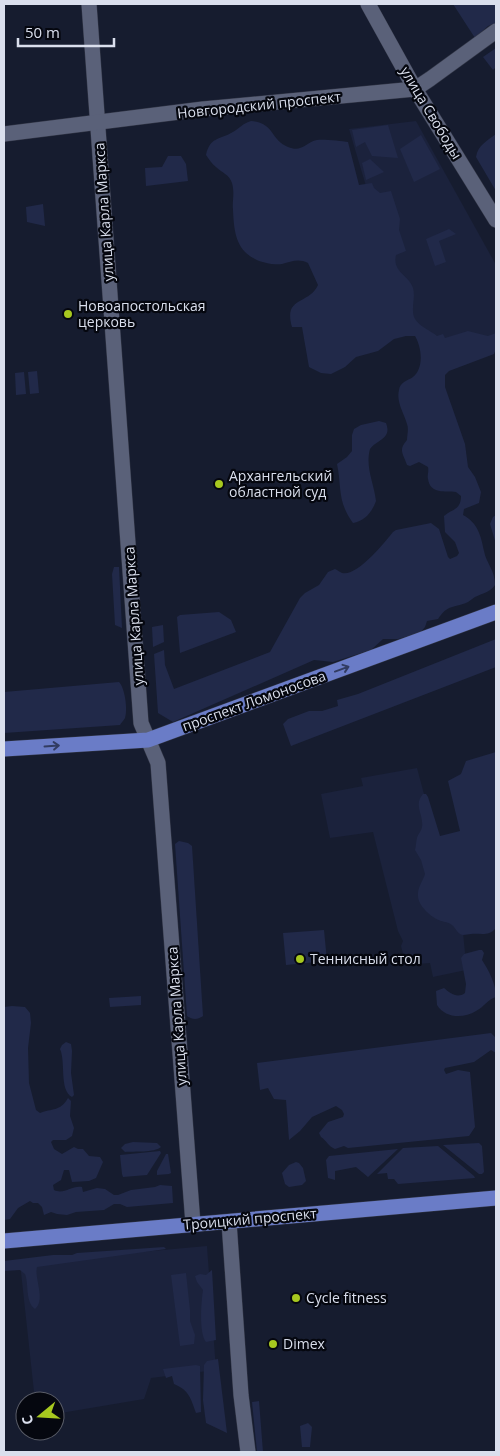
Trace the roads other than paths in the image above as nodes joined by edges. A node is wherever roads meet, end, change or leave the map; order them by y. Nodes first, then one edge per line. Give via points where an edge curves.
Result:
1 (89, 4) edge
2 (368, 4) edge
3 (496, 31) edge
4 (415, 89) junction
5 (98, 122) junction
6 (4, 134) edge
7 (496, 220) edge
8 (496, 612) edge
9 (148, 740) junction
10 (4, 750) edge
11 (496, 1198) edge
12 (229, 1222) junction
13 (193, 1224) junction
14 (4, 1240) edge
15 (248, 1452) edge

1 - 5 street, улица Карла Маркса
2 - 4 street, улица Свободы
3 - 4 street, Новгородский проспект
4 - 5 street, Новгородский проспект
4 - 7 street, улица Свободы
5 - 6 street, Новгородский проспект
5 - 9 street, улица Карла Маркса via 141,723
9 -> 8 main road, проспект Ломоносова
10 -> 9 main road, проспект Ломоносова
9 - 13 street, улица Карла Маркса via 158,763
11 - 12 main road, Троицкий проспект
12 - 13 main road, Троицкий проспект
12 - 15 street
13 - 14 main road, Троицкий проспект

